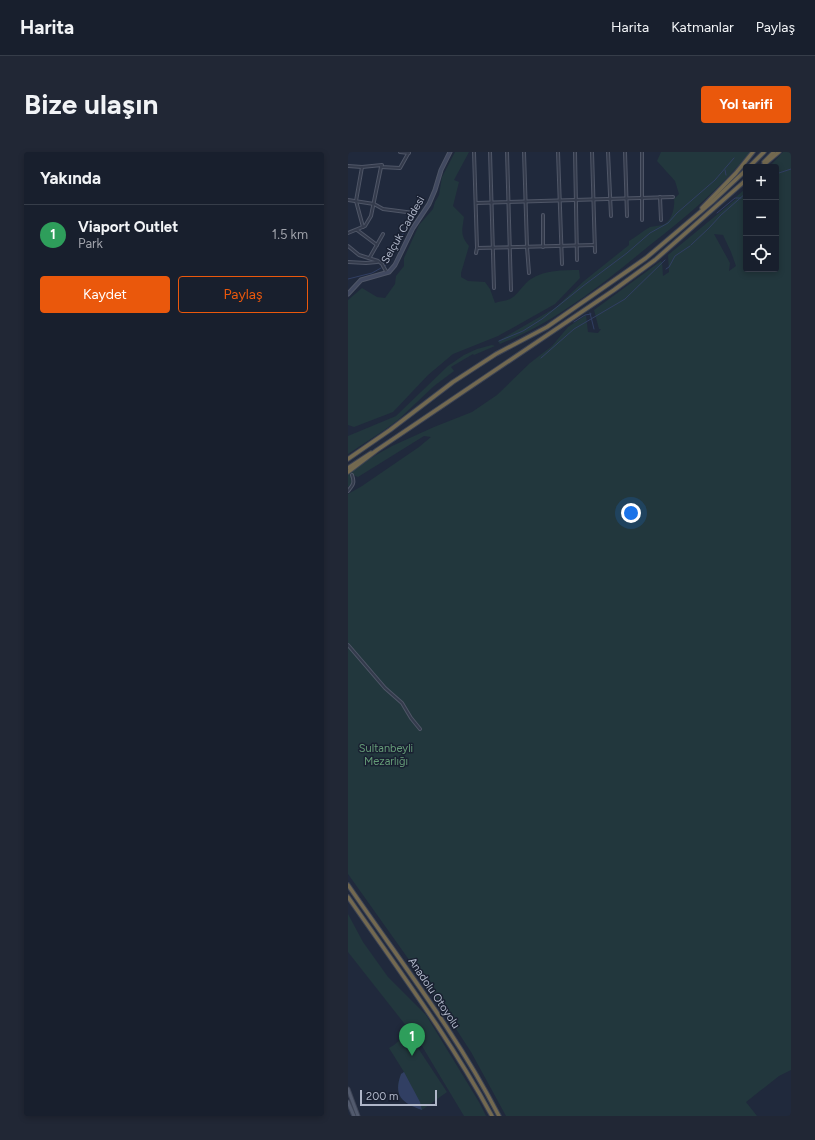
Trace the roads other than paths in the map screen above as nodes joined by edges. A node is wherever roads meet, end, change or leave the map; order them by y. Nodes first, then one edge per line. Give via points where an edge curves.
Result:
1 (400, 152) edge
2 (450, 152) edge
3 (474, 152) edge
4 (490, 152) edge
5 (507, 152) edge
6 (524, 152) edge
7 (558, 152) edge
8 (575, 152) edge
9 (592, 152) edge
10 (608, 152) edge
11 (625, 152) edge
12 (642, 152) edge
13 (753, 152) edge
14 (764, 152) edge
15 (774, 152) edge
16 (778, 152) edge
17 (409, 153) edge
18 (752, 164) edge
19 (763, 164) edge
20 (764, 164) edge
21 (348, 166) edge
22 (362, 167) junction
23 (381, 167) junction
24 (743, 173) edge
25 (743, 183) edge
26 (660, 197) junction
27 (673, 197) dead end
28 (610, 198) junction
29 (627, 198) junction
30 (643, 198) junction
31 (593, 199) junction
32 (348, 200) edge
33 (560, 200) junction
34 (576, 200) junction
35 (356, 201) junction
36 (525, 201) junction
37 (492, 202) junction
38 (509, 202) junction
39 (476, 203) junction
40 (374, 204) junction
41 (414, 214) dead end
42 (543, 215) dead end
43 (611, 216) dead end
44 (627, 216) dead end
45 (642, 220) dead end
46 (661, 220) dead end
47 (690, 220) junction
48 (363, 227) junction
49 (357, 230) junction
50 (348, 233) edge
51 (383, 234) dead end
52 (377, 245) junction
53 (594, 245) junction
54 (348, 246) edge
55 (544, 246) junction
56 (561, 246) junction
57 (577, 246) junction
58 (510, 247) junction
59 (527, 247) junction
60 (477, 248) junction
61 (493, 248) junction
62 (595, 252) dead end
63 (476, 253) dead end
64 (370, 258) junction
65 (577, 260) dead end
66 (378, 261) junction
67 (348, 262) edge
68 (562, 264) dead end
69 (387, 273) junction
70 (529, 273) dead end
71 (494, 288) dead end
72 (511, 290) dead end
73 (348, 294) edge
74 (377, 450) junction
75 (348, 459) edge
76 (348, 468) edge
77 (348, 472) edge
78 (352, 475) dead end
79 (348, 491) edge
80 (348, 645) edge
81 (420, 729) dead end
82 (348, 885) edge
83 (348, 897) edge
84 (348, 1089) edge
85 (348, 1102) edge
86 (354, 1116) edge
87 (358, 1116) edge
88 (492, 1116) edge
89 (500, 1116) edge

1 - 17 street
2 - 69 street, Selçuk Caddesi via 429,204 413,228 395,264
3 - 39 street
4 - 37 street
5 - 38 street
6 - 36 street
7 - 33 street
8 - 34 street
9 - 31 street
10 - 28 street
11 - 29 street
12 - 30 street
13 - 47 highway
14 - 18 highway
15 - 19 highway
16 - 20 highway
17 - 23 street via 400,168
21 - 22 street
22 - 23 street via 382,165
22 - 35 street
23 - 40 street
24 - 47 highway
25 - 74 highway via 655,260 614,290
26 - 27 street
26 - 30 street
26 - 46 street
28 - 29 street
28 - 31 street
28 - 43 street
29 - 30 street
29 - 44 street
30 - 45 street
31 - 34 street
31 - 53 street
32 - 35 street
33 - 34 street
33 - 36 street
33 - 56 street
34 - 57 street
35 - 40 street
35 - 48 street
36 - 38 street
36 - 59 street
37 - 38 street
37 - 39 street
37 - 61 street
38 - 58 street
39 - 60 street
40 - 41 street via 384,209
40 - 48 street via 371,216
42 - 55 street
47 - 75 highway via 646,258 547,327 496,354 453,382
48 - 49 street
49 - 50 street
49 - 52 street
51 - 52 street
52 - 64 street
53 - 57 street
53 - 62 street
54 - 64 street via 359,255
55 - 56 street
55 - 59 street
56 - 57 street
56 - 68 street
57 - 65 street
58 - 59 street
58 - 61 street
58 - 72 street
59 - 70 street
60 - 61 street
60 - 63 street
61 - 71 street
64 - 66 street
66 - 67 street
66 - 69 street
69 - 73 street, Selçuk Caddesi via 361,280
74 - 76 highway
74 - 77 highway
78 - 79 street via 354,485
80 - 81 street via 402,703
82 - 89 highway, Anadolu Otoyolu via 452,1035
83 - 88 highway, Anadolu Otoyolu via 441,1029
84 - 87 main road
85 - 86 main road

